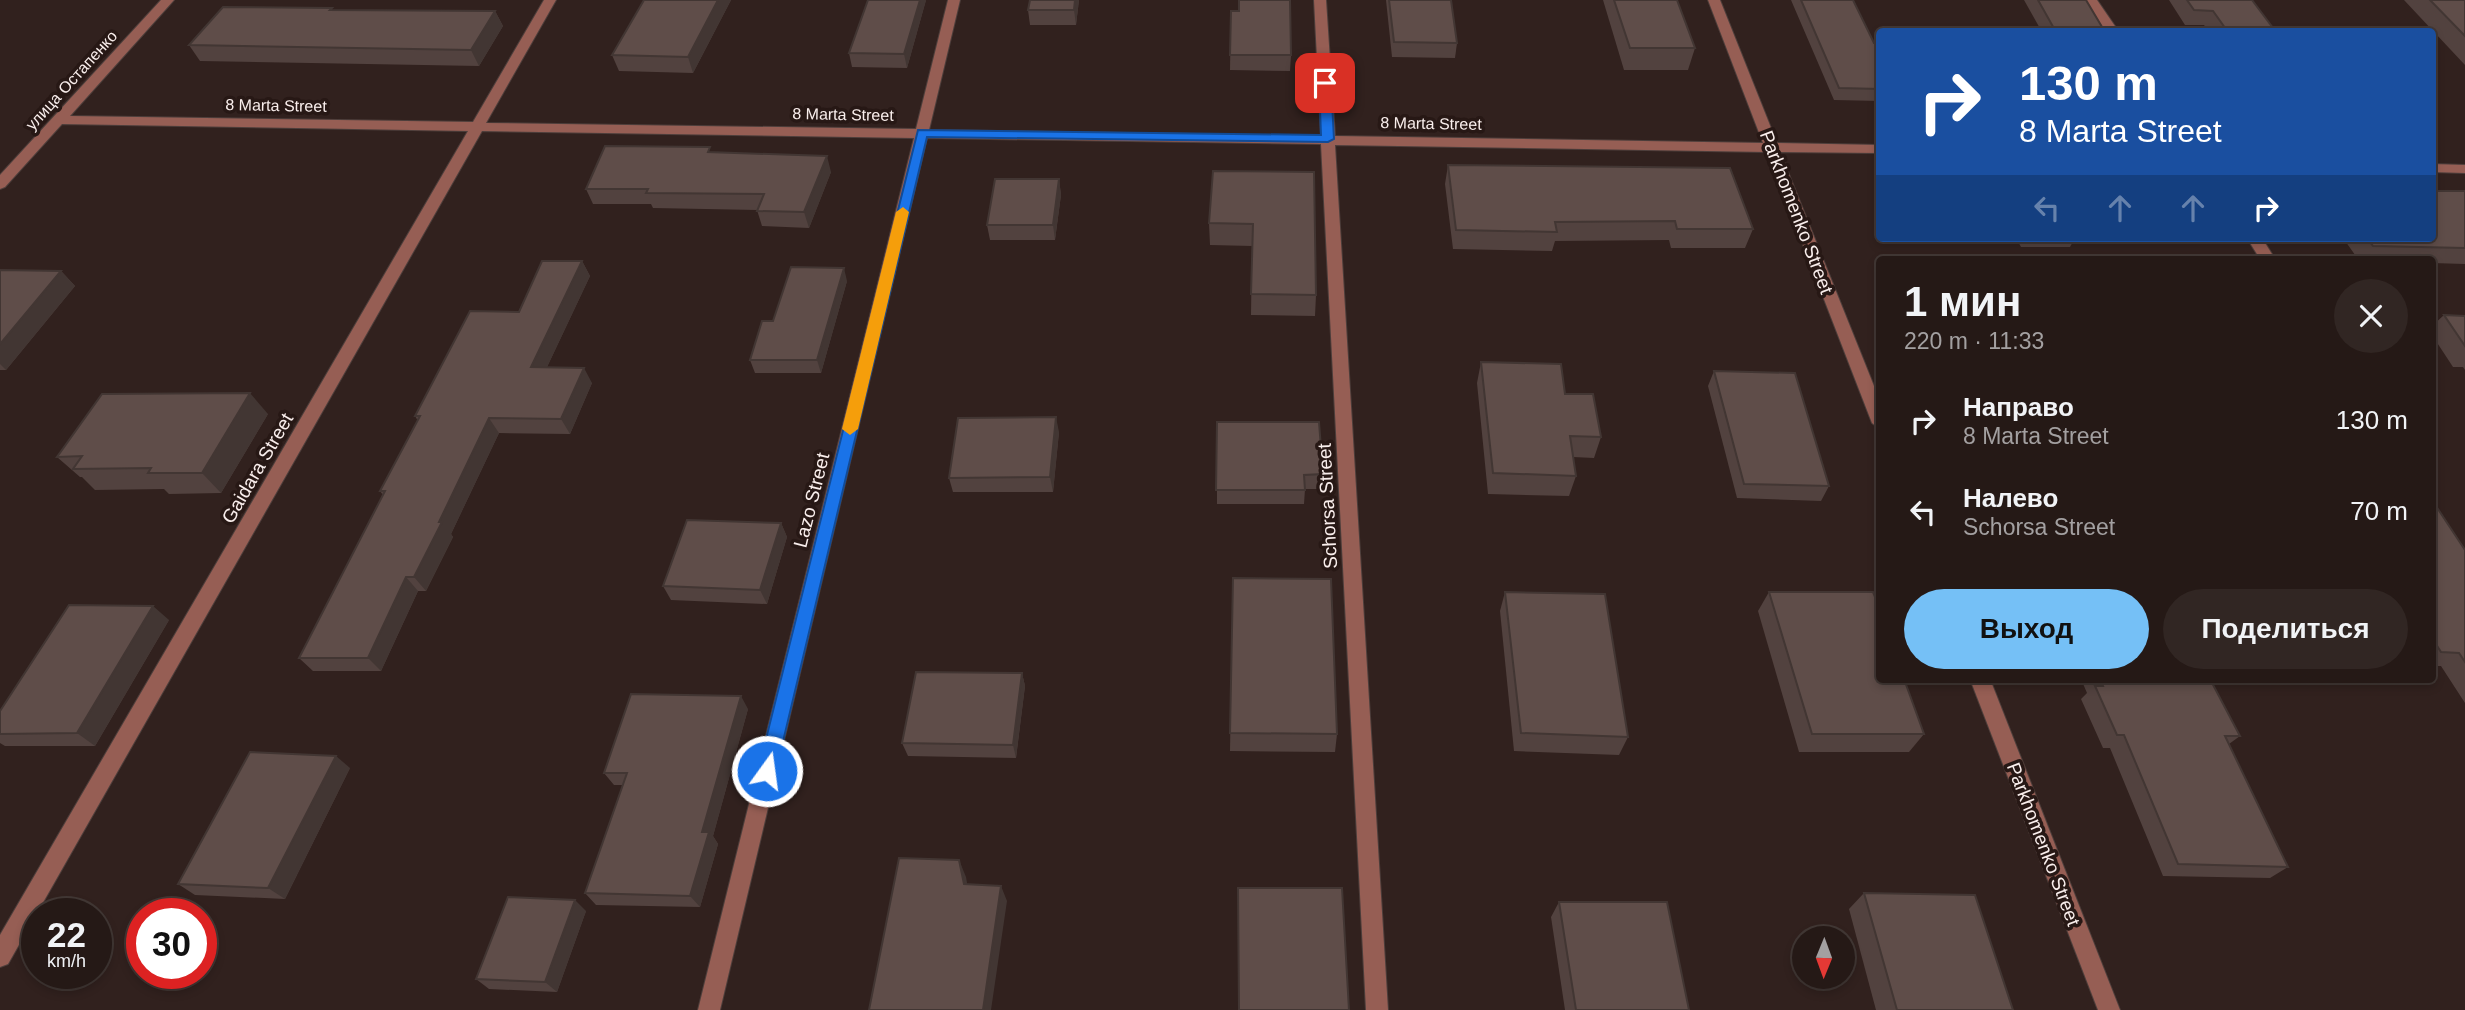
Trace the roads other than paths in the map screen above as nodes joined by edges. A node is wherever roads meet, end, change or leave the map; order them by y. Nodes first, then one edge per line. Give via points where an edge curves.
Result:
1 (168, 0) edge
2 (550, 0) edge
3 (954, 0) edge
4 (1320, 0) edge
5 (1714, 0) edge
6 (2091, 0) edge
7 (2110, 28) edge
8 (59, 120) junction
9 (477, 126) junction
10 (922, 133) junction
11 (1328, 139) junction
12 (1771, 145) junction
13 (1876, 149) edge
14 (2436, 168) edge
15 (2465, 169) edge
16 (0, 184) edge
17 (1876, 414) edge
18 (1982, 683) edge
19 (0, 956) edge
20 (709, 1010) edge
21 (1377, 1010) edge
22 (2109, 1010) edge

1 - 8 street, улица Остапенко
2 - 9 street, Gaidara Street
3 - 10 street, Lazo Street
4 - 11 street, Schorsa Street
5 - 12 street, Parkhomenko Street
6 - 7 street
8 - 9 street, 8 Marta Street
8 - 16 street, улица Остапенко
9 - 10 street, 8 Marta Street
9 - 19 street, Gaidara Street
10 - 11 street, 8 Marta Street
10 - 20 street, Lazo Street
11 - 12 street, 8 Marta Street
11 - 21 street, Schorsa Street
12 - 13 street, 8 Marta Street
12 - 17 street, Parkhomenko Street
14 - 15 street
18 - 22 street, Parkhomenko Street

